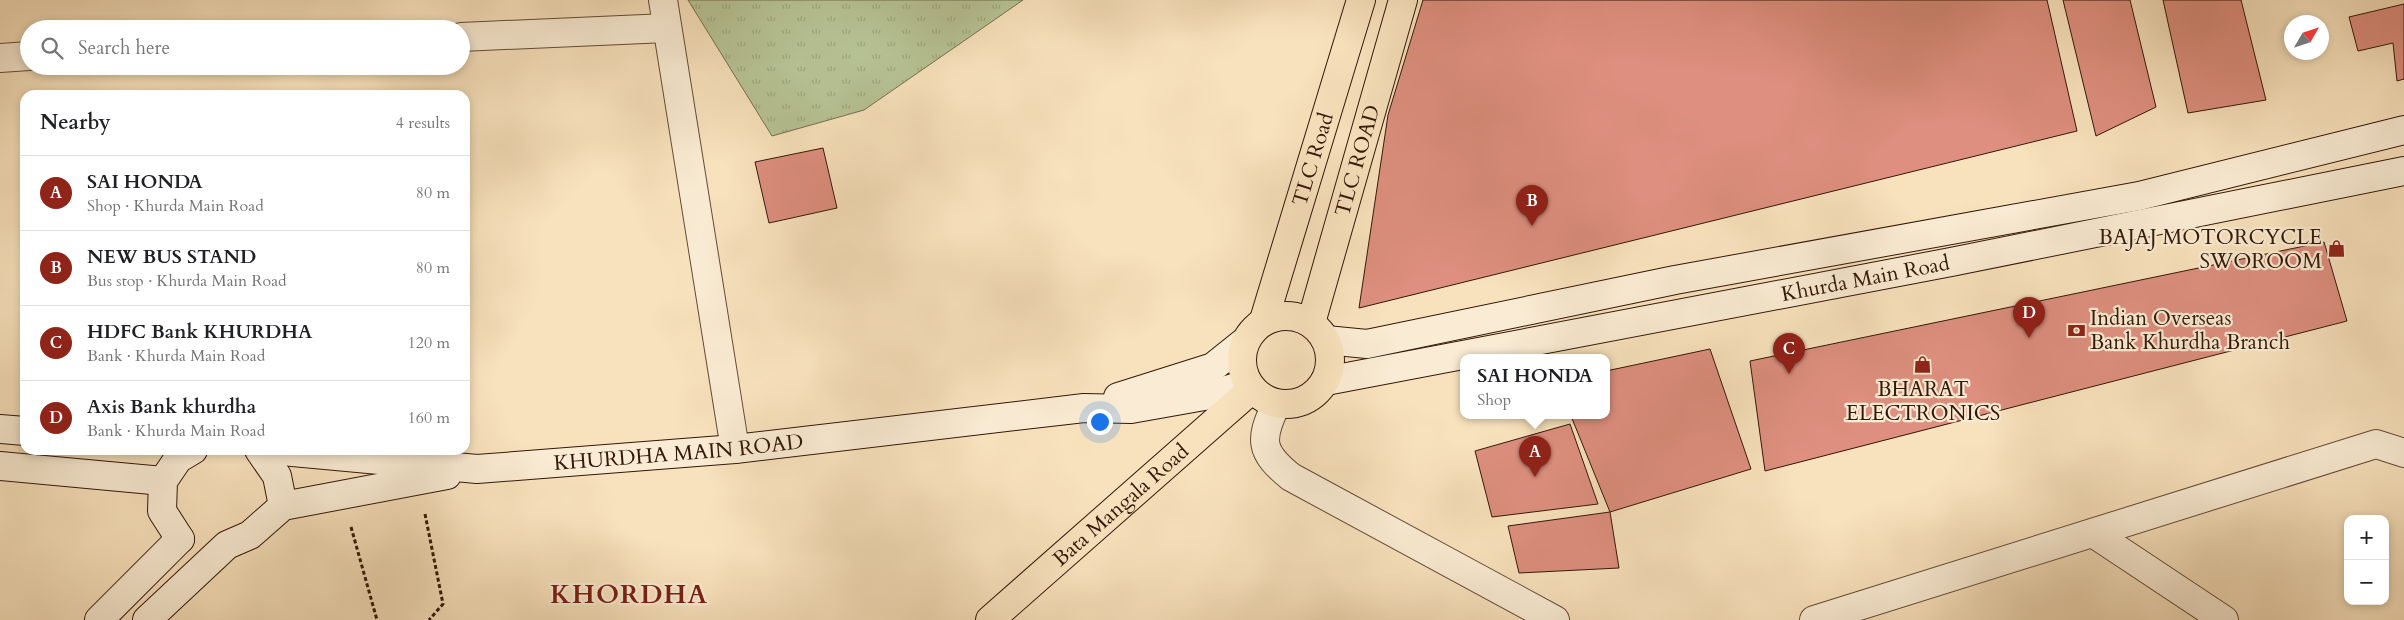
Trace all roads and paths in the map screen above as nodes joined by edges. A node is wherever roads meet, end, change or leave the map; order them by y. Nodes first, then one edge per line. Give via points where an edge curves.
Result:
1 (663, 0) edge
2 (1361, 0) edge
3 (1404, 0) edge
4 (667, 28) junction
5 (470, 37) edge
6 (20, 57) edge
7 (0, 58) edge
8 (2404, 130) edge
9 (2404, 171) edge
10 (1264, 320) junction
11 (1319, 331) junction
12 (1243, 343) junction
13 (1468, 354) edge
14 (1460, 355) edge
15 (1326, 381) junction
16 (1259, 394) junction
17 (1084, 408) junction
18 (0, 429) edge
19 (20, 431) edge
20 (735, 449) junction
21 (2404, 452) edge
22 (185, 455) edge
23 (262, 455) edge
24 (325, 455) edge
25 (0, 466) edge
26 (478, 469) junction
27 (163, 482) junction
28 (342, 495) junction
29 (283, 506) junction
30 (423, 506) dead end
31 (2093, 533) junction
32 (180, 540) junction
33 (227, 545) junction
34 (99, 620) edge
35 (147, 620) edge
36 (377, 620) edge
37 (428, 620) edge
38 (990, 620) edge
39 (1017, 620) edge
40 (1554, 620) edge
41 (1814, 620) edge
42 (2224, 620) edge

1 - 4 main road
2 - 10 main road, TLC Road
3 - 11 main road, TLC ROAD
4 - 5 main road
4 - 20 main road
6 - 7 main road
8 - 11 main road via 2139,196 1675,280 1422,334 1367,344
9 - 13 main road, Khurda Main Road
10 - 11 main road via 1288,315
10 - 12 main road
11 - 15 main road via 1330,361
12 - 16 main road via 1240,364
12 - 17 main road via 1213,367
14 - 15 main road, Khurda Main Road
15 - 16 main road via 1313,396 1295,404
16 - 17 main road via 1210,396 1131,409
16 - 38 main road, Bata Mangala Road
16 - 39 main road, Bata Mangala Road
16 - 40 main road via 1266,427 1265,448 1276,465 1291,477
17 - 20 main road, KHURDHA MAIN ROAD
18 - 19 main road
20 - 26 main road, KHURDHA MAIN ROAD
21 - 31 main road via 2376,444
22 - 27 main road via 178,459
23 - 29 main road via 277,476
24 - 26 main road, KHURDHA MAIN ROAD
25 - 27 main road
26 - 28 main road
27 - 32 main road via 162,511
28 - 29 main road
28 - 36 path
29 - 33 main road via 250,535
30 - 37 path via 443,604
31 - 41 main road
31 - 42 main road
32 - 33 main road
32 - 34 main road
33 - 35 main road

